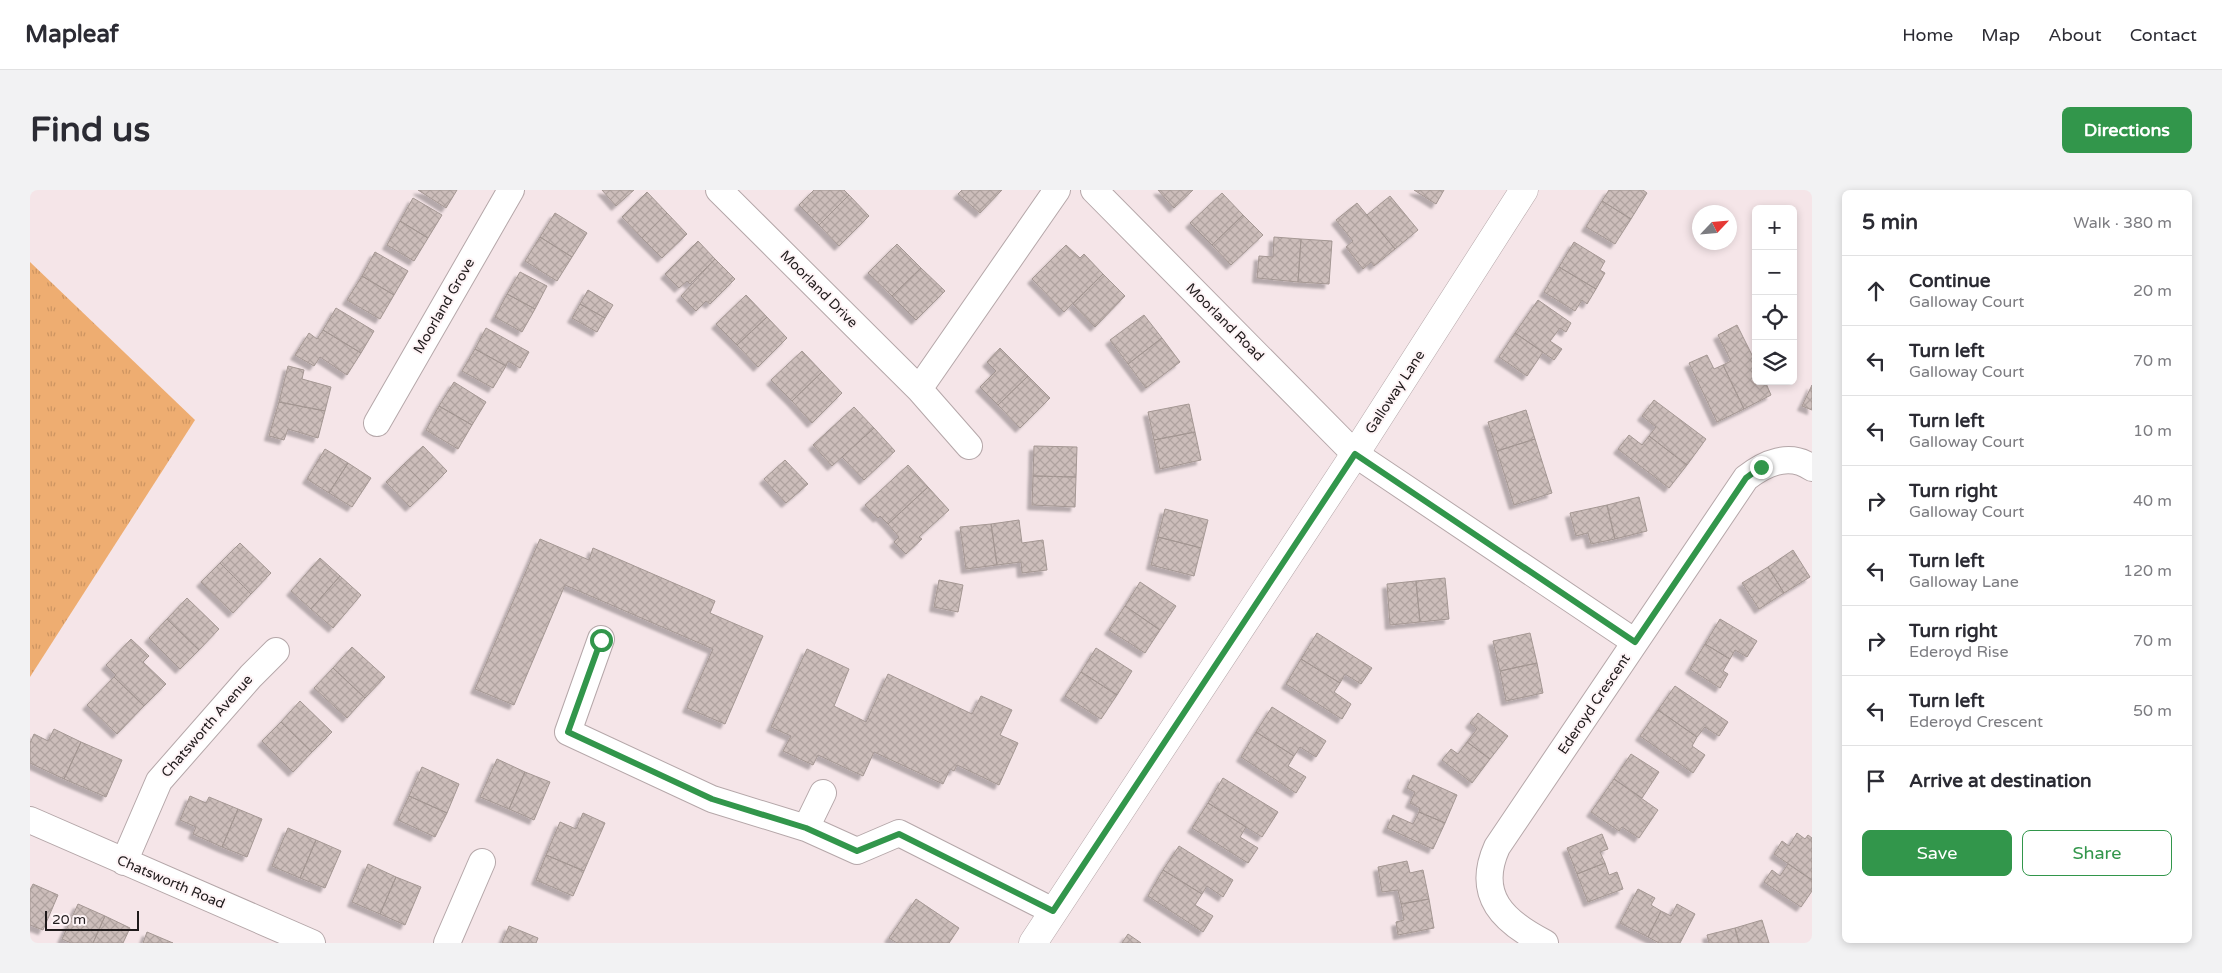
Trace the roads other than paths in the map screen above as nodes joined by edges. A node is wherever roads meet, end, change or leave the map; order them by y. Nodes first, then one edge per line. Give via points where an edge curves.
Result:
1 (511, 190) edge
2 (718, 190) edge
3 (1057, 190) edge
4 (1094, 190) edge
5 (1524, 190) edge
6 (919, 389) junction
7 (377, 423) dead end
8 (969, 446) dead end
9 (1355, 454) junction
10 (1812, 468) edge
11 (601, 640) dead end
12 (1635, 642) junction
13 (276, 651) dead end
14 (823, 793) dead end
15 (30, 820) edge
16 (806, 828) junction
17 (124, 862) junction
18 (482, 862) dead end
19 (1053, 911) junction
20 (312, 943) edge
21 (447, 943) edge
22 (1032, 943) edge
23 (1545, 943) edge

1 - 7 street, Moorland Grove
2 - 6 street, Moorland Drive
3 - 6 street
4 - 9 street, Moorland Road
5 - 9 main road, Galloway Lane
6 - 8 street, Moorland Drive
9 - 12 street, Moorland Road
9 - 19 main road, Galloway Lane
10 - 12 street, Ederoyd Crescent via 1794,460 1777,461 1746,478
11 - 16 street via 568,732 712,799
12 - 23 street, Ederoyd Crescent via 1490,862 1493,897 1504,915 1519,930
13 - 17 street, Chatsworth Avenue via 159,781
14 - 16 street
15 - 17 street, Chatsworth Road
16 - 19 street via 857,851 899,834
17 - 20 street, Chatsworth Road
18 - 21 street
19 - 22 main road, Galloway Lane

